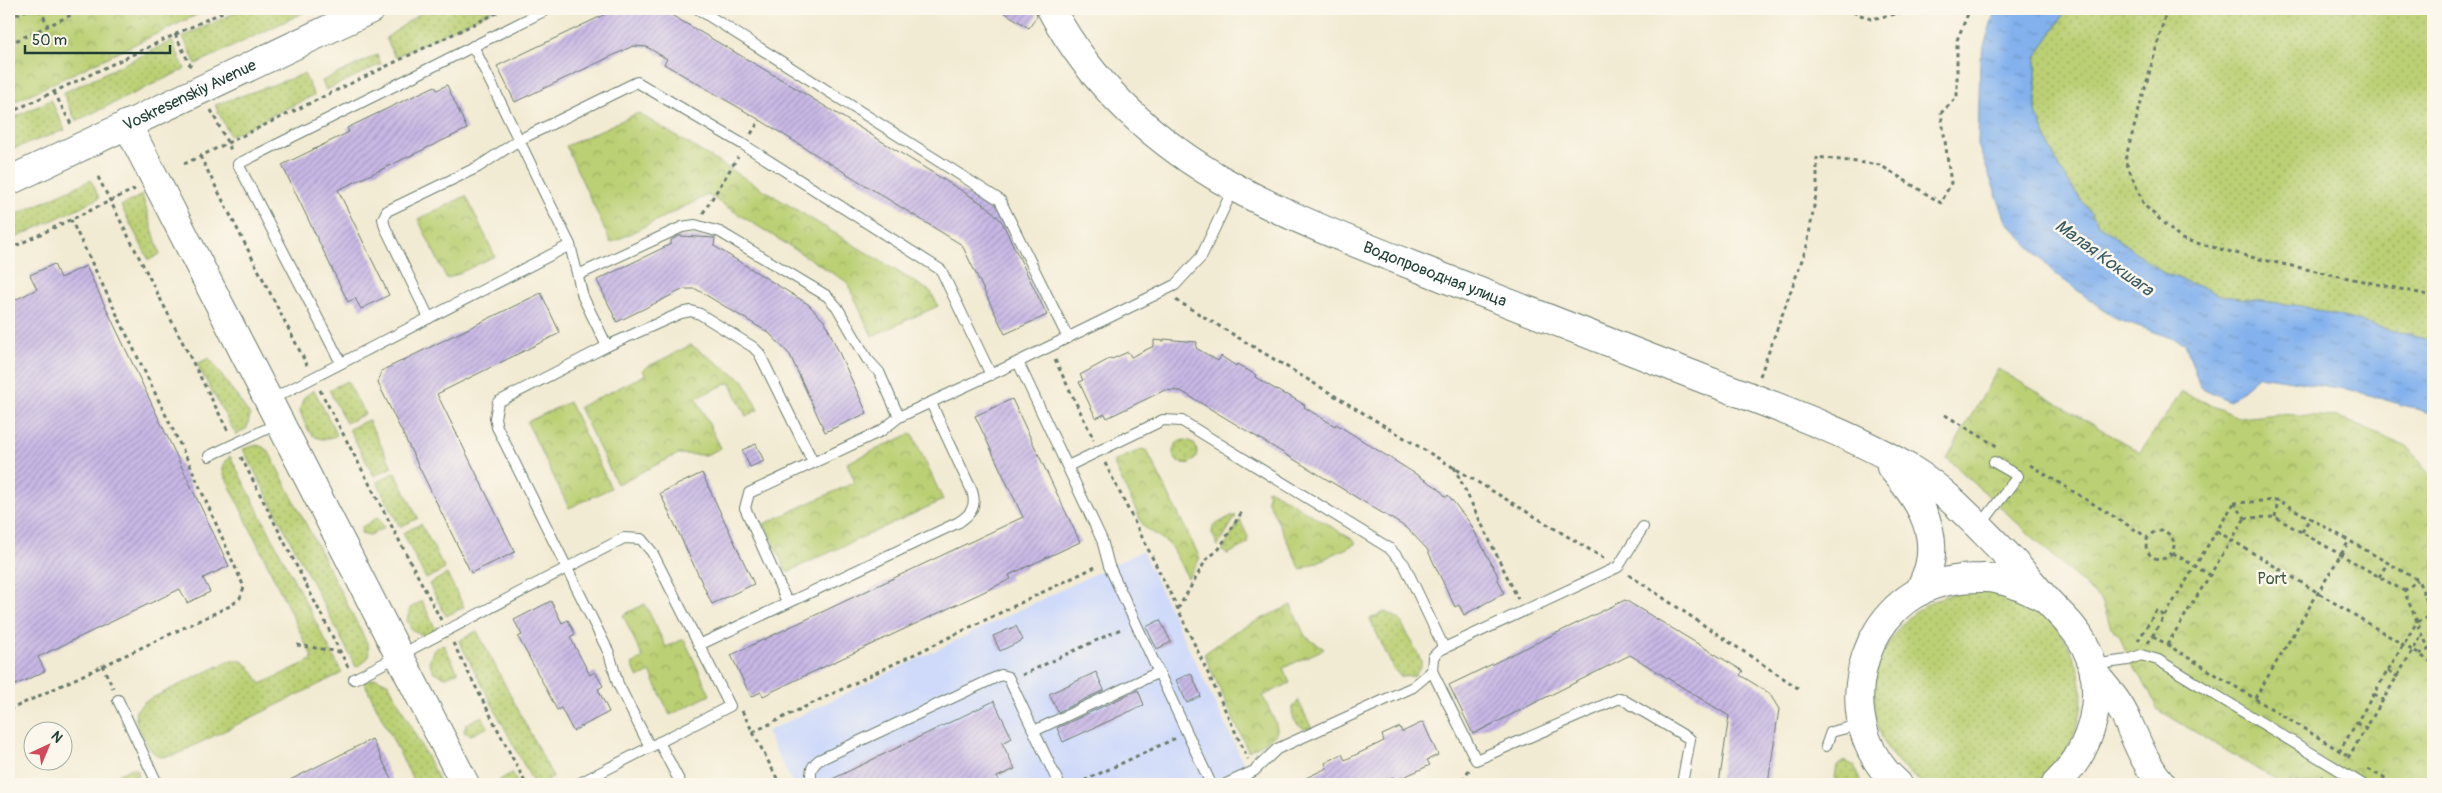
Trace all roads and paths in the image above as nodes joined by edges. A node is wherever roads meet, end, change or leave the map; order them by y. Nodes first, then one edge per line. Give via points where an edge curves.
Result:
1 (28, 9) edge
2 (40, 9) edge
3 (82, 9) edge
4 (229, 9) edge
5 (371, 9) edge
6 (505, 9) edge
7 (548, 9) edge
8 (698, 9) edge
9 (1051, 9) edge
10 (1845, 9) edge
11 (1920, 9) edge
12 (1970, 9) edge
13 (2167, 9) edge
14 (9, 18) edge
15 (48, 26) junction
16 (175, 34) junction
17 (9, 35) edge
18 (10, 43) edge
19 (474, 46) junction
20 (192, 69) dead end
21 (54, 92) junction
22 (210, 108) dead end
23 (9, 113) edge
24 (128, 124) junction
25 (72, 127) dead end
26 (519, 140) junction
27 (228, 143) junction
28 (744, 145) junction
29 (200, 156) junction
30 (184, 164) dead end
31 (238, 164) junction
32 (98, 177) dead end
33 (9, 181) edge
34 (1234, 187) junction
35 (136, 188) dead end
36 (110, 201) junction
37 (71, 220) junction
38 (695, 225) junction
39 (570, 246) junction
40 (9, 249) edge
41 (578, 275) junction
42 (1164, 291) junction
43 (2433, 296) edge
44 (430, 318) junction
45 (1068, 338) junction
46 (607, 346) junction
47 (1049, 347) junction
48 (1018, 362) junction
49 (342, 363) junction
50 (991, 375) junction
51 (314, 378) junction
52 (1752, 398) junction
53 (931, 403) junction
54 (274, 412) junction
55 (1945, 415) dead end
56 (899, 417) junction
57 (2001, 448) dead end
58 (1099, 451) junction
59 (1878, 453) junction
60 (209, 456) dead end
61 (813, 462) junction
62 (1994, 462) dead end
63 (1068, 466) junction
64 (1454, 467) junction
65 (2018, 476) junction
66 (2278, 500) junction
67 (2234, 503) junction
68 (1243, 510) dead end
69 (2276, 517) junction
70 (2244, 518) junction
71 (2310, 518) junction
72 (1643, 527) dead end
73 (1980, 527) junction
74 (2217, 530) junction
75 (2302, 532) junction
76 (2148, 537) junction
77 (2231, 539) junction
78 (2350, 540) junction
79 (2172, 553) junction
80 (2341, 555) junction
81 (1106, 561) junction
82 (2388, 562) junction
83 (2196, 566) junction
84 (1618, 567) junction
85 (566, 568) junction
86 (2210, 575) junction
87 (2379, 577) junction
88 (2418, 580) junction
89 (2404, 591) junction
90 (1919, 592) junction
91 (2319, 593) junction
92 (2046, 599) junction
93 (787, 602) junction
94 (1178, 608) junction
95 (1524, 610) junction
96 (2433, 615) edge
97 (2165, 616) junction
98 (1135, 622) junction
99 (2417, 622) junction
100 (447, 632) junction
101 (2423, 635) junction
102 (297, 645) dead end
103 (699, 645) junction
104 (2168, 645) junction
105 (2404, 645) junction
106 (1444, 648) junction
107 (2431, 649) edge
108 (2414, 651) junction
109 (340, 652) dead end
110 (2419, 654) junction
111 (2141, 655) junction
112 (400, 657) junction
113 (2433, 661) edge
114 (102, 665) junction
115 (2093, 669) junction
116 (1432, 671) junction
117 (2388, 671) junction
118 (1159, 672) junction
119 (2398, 676) junction
120 (354, 679) dead end
121 (1010, 681) junction
122 (1801, 690) dead end
123 (2374, 694) junction
124 (2254, 698) junction
125 (118, 700) joint
126 (2383, 700) junction
127 (730, 706) junction
128 (9, 710) edge
129 (2356, 723) junction
130 (1862, 724) junction
131 (2366, 728) junction
132 (1034, 731) junction
133 (753, 732) junction
134 (1187, 732) junction
135 (655, 744) junction
136 (1826, 746) dead end
137 (2339, 751) junction
138 (2349, 757) junction
139 (2356, 761) dead end
140 (2364, 766) dead end
141 (1254, 771) junction
142 (150, 784) edge
143 (464, 784) edge
144 (526, 784) edge
145 (578, 784) edge
146 (681, 784) edge
147 (780, 784) edge
148 (814, 784) edge
149 (1059, 784) edge
150 (1076, 784) edge
151 (1212, 784) edge
152 (1226, 784) edge
153 (1682, 784) edge
154 (1898, 784) edge
155 (2056, 784) edge
156 (2162, 784) edge
157 (2362, 784) edge
158 (2394, 784) edge

1 - 14 path
2 - 15 path
3 - 15 path
4 - 16 path
5 - 24 main road, Voskresenskiy Avenue
6 - 27 path
7 - 19 lane
8 - 45 lane via 1000,200
9 - 34 main road, Водопроводная улица via 1099,81 1138,121 1181,156
10 - 11 path via 1872,18
12 - 52 path via 1956,40 1957,97 1941,113 1950,183 1941,203 1880,165 1817,157 1817,189 1807,246
13 - 43 path via 2125,160 2144,206 2181,239
15 - 18 path
16 - 20 path
16 - 21 path
17 - 18 path
19 - 26 lane
19 - 31 lane
21 - 23 path
21 - 25 path
22 - 27 path
24 - 33 main road, Voskresenskiy Avenue
24 - 54 main road
26 - 28 lane via 637,82
26 - 39 lane
26 - 44 lane via 478,167 392,208 384,216 385,227
27 - 29 path
27 - 31 path
28 - 38 path
28 - 50 lane via 941,270
29 - 30 path
29 - 51 path
31 - 49 lane
32 - 36 path
34 - 42 lane via 1201,256 1181,280
34 - 52 main road, Водопроводная улица via 1293,217 1374,251
35 - 36 path
36 - 37 path
37 - 40 path
37 - 114 path via 190,465 244,587 240,598 232,605
38 - 41 lane via 669,231
38 - 56 lane via 720,232 827,296 837,307 866,359 879,372
39 - 41 lane
39 - 44 lane
41 - 46 lane via 583,297
42 - 45 lane
42 - 64 path
44 - 49 lane
45 - 47 lane
46 - 61 lane via 681,312 700,314 760,353
46 - 85 lane via 498,402 496,410 497,427
47 - 48 lane
47 - 58 path
48 - 50 lane
48 - 63 lane
49 - 51 lane
50 - 53 lane
51 - 54 lane
51 - 100 path
52 - 59 main road, Водопроводная улица
53 - 56 lane
53 - 93 lane via 972,491 971,512 959,522
54 - 60 lane
54 - 112 main road
55 - 57 path
56 - 61 lane via 881,431
58 - 63 lane
58 - 94 path
58 - 106 lane via 1163,420 1182,421 1389,548 1404,564
59 - 73 main road, Водопроводная улица via 1933,485
59 - 90 main road via 1910,489 1930,531 1929,567
61 - 93 lane via 756,489 746,500 745,508
62 - 65 lane
63 - 81 lane via 1102,540
64 - 84 path
64 - 95 path
65 - 73 lane
65 - 76 path via 2025,462
66 - 67 path
66 - 69 path
66 - 71 path
67 - 70 path
67 - 74 path
68 - 94 path via 1220,549 1206,560
69 - 70 path
69 - 75 path
70 - 77 path
71 - 75 path
71 - 78 path
72 - 84 lane
73 - 92 main road, Водопроводная улица via 2023,570
74 - 77 path
74 - 83 path
75 - 80 path
76 - 79 path via 2156,531 2168,533 2174,542
76 - 79 path via 2146,548 2152,558 2164,559
77 - 86 path
77 - 91 path
78 - 80 path
78 - 82 path
79 - 83 path
80 - 87 path
80 - 91 path
81 - 98 lane
81 - 133 path
82 - 87 path
82 - 88 path
83 - 86 path
83 - 97 path
84 - 95 lane
84 - 122 path
85 - 100 lane
85 - 103 lane via 624,538 641,539 652,552
85 - 135 lane via 609,653 618,684
86 - 104 path
87 - 89 path
88 - 89 path
88 - 96 path
89 - 99 path
90 - 92 main road via 1949,581 1982,577 2015,584
90 - 130 main road via 1888,618 1865,656 1859,700
91 - 105 path
91 - 124 path
92 - 115 main road via 2069,621 2084,645
93 - 103 lane
94 - 141 path
95 - 106 lane
96 - 99 path
97 - 104 path via 2153,636
97 - 111 path via 2156,611 2133,649
98 - 118 lane
98 - 121 path
99 - 101 path
99 - 105 path
100 - 112 lane
100 - 144 path
101 - 107 path
101 - 108 path
102 - 109 path
103 - 127 lane
104 - 124 path
105 - 108 path
105 - 117 path
106 - 116 lane via 1434,657
107 - 110 path
107 - 113 path
108 - 110 path
108 - 119 path
110 - 113 path
111 - 115 lane
111 - 157 lane via 2158,660
112 - 120 lane
112 - 143 main road
114 - 125 path
114 - 128 path
115 - 155 main road via 2096,699 2092,726 2083,751
115 - 156 main road via 2114,697 2143,758
116 - 141 lane via 1413,687 1277,749
116 - 153 lane via 1476,760 1620,698 1690,739
117 - 119 path
117 - 123 path
118 - 132 lane
118 - 134 lane
119 - 126 path
121 - 132 lane
121 - 148 lane via 1005,675 998,676 819,760 811,769
123 - 126 path
123 - 129 path
124 - 137 path
125 - 142 lane via 156,781
126 - 131 path
127 - 133 path via 741,708
127 - 135 lane
129 - 131 path
129 - 137 path
130 - 136 lane via 1831,732
130 - 154 main road via 1880,764
131 - 138 path
132 - 149 lane
133 - 147 path
134 - 150 path
134 - 151 lane
135 - 145 lane
135 - 146 lane
137 - 138 path
138 - 139 path
140 - 158 path
141 - 152 lane

